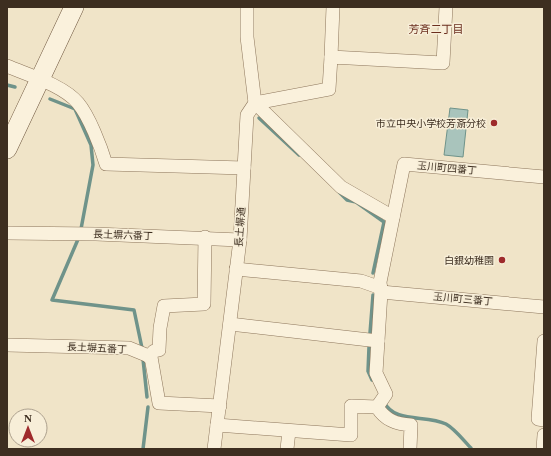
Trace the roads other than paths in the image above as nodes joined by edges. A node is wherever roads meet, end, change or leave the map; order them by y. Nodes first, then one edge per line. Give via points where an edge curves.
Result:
1 (74, 7) edge
2 (247, 7) edge
3 (333, 7) edge
4 (446, 7) edge
5 (331, 57) junction
6 (7, 66) edge
7 (39, 79) junction
8 (255, 103) junction
9 (7, 149) edge
10 (244, 168) junction
11 (544, 177) edge
12 (393, 216) junction
13 (7, 233) edge
14 (205, 237) junction
15 (240, 240) junction
16 (236, 269) junction
17 (381, 290) junction
18 (544, 306) edge
19 (230, 324) junction
20 (378, 341) junction
21 (544, 341) edge
22 (7, 345) edge
23 (149, 356) junction
24 (543, 367) edge
25 (380, 402) junction
26 (220, 406) junction
27 (544, 420) edge
28 (218, 426) junction
29 (288, 431) junction
30 (544, 435) edge
31 (214, 449) edge
32 (287, 449) edge
33 (410, 449) edge
34 (543, 449) edge

1 - 7 main road
2 - 8 street, 長土塀通 via 247,36
3 - 5 street
4 - 5 street via 443,63
5 - 8 street via 329,89
6 - 7 street
7 - 9 main road
7 - 10 street via 66,92 78,103 106,164
8 - 10 street, 長土塀通 via 248,115
8 - 12 street via 342,187
10 - 15 street, 長土塀通
11 - 12 street, 玉川町四番丁 via 404,164
12 - 17 street via 380,282
13 - 14 street, 長土塀六番丁
14 - 15 street, 長土塀六番丁
14 - 23 street via 204,304 164,306 159,350
15 - 16 street, 長土塀通
16 - 17 street, 玉川町三番丁 via 361,281
16 - 19 street, 長土塀通
17 - 18 street, 玉川町三番丁
17 - 20 street
19 - 20 street
19 - 26 street, 長土塀通
20 - 25 street via 376,373 386,394
21 - 24 street
22 - 23 street, 長土塀五番丁 via 129,348
23 - 26 street via 159,403
24 - 27 street via 538,419
25 - 29 street via 351,406 351,435
25 - 33 street via 383,416 398,424 411,426
26 - 28 street, 長土塀通
28 - 29 street
28 - 31 street, 長土塀通
29 - 32 street
30 - 34 street

